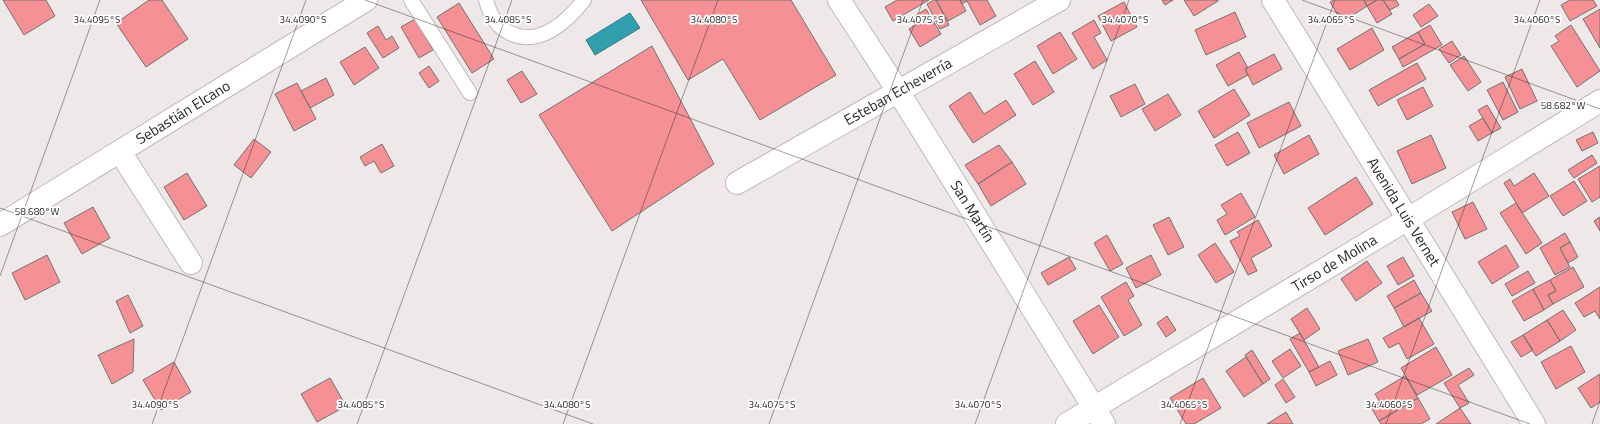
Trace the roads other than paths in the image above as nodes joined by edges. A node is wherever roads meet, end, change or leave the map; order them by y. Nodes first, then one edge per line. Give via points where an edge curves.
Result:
1 (366, 0) edge
2 (410, 0) edge
3 (486, 0) edge
4 (584, 0) edge
5 (839, 0) edge
6 (1059, 0) edge
7 (1273, 0) edge
8 (898, 91) junction
9 (470, 93) dead end
10 (1600, 101) edge
11 (120, 152) junction
12 (737, 183) dead end
13 (1408, 219) junction
14 (0, 225) edge
15 (191, 263) dead end
16 (1099, 416) edge
17 (1067, 424) edge
18 (1534, 424) edge

1 - 11 street, Sebastián Elcano
2 - 9 lane
3 - 4 lane via 490,14 500,27 516,36 533,38 571,16
5 - 8 street, San Martín
6 - 8 street, Esteban Echeverría
7 - 13 street, Avenida Luis Vernet
8 - 12 street, Esteban Echeverría
8 - 16 street, San Martín
10 - 13 street, Tirso de Molina
11 - 14 street, Sebastián Elcano
11 - 15 street
13 - 16 street, Tirso de Molina
13 - 18 street, Avenida Luis Vernet
16 - 17 street, Tirso de Molina

